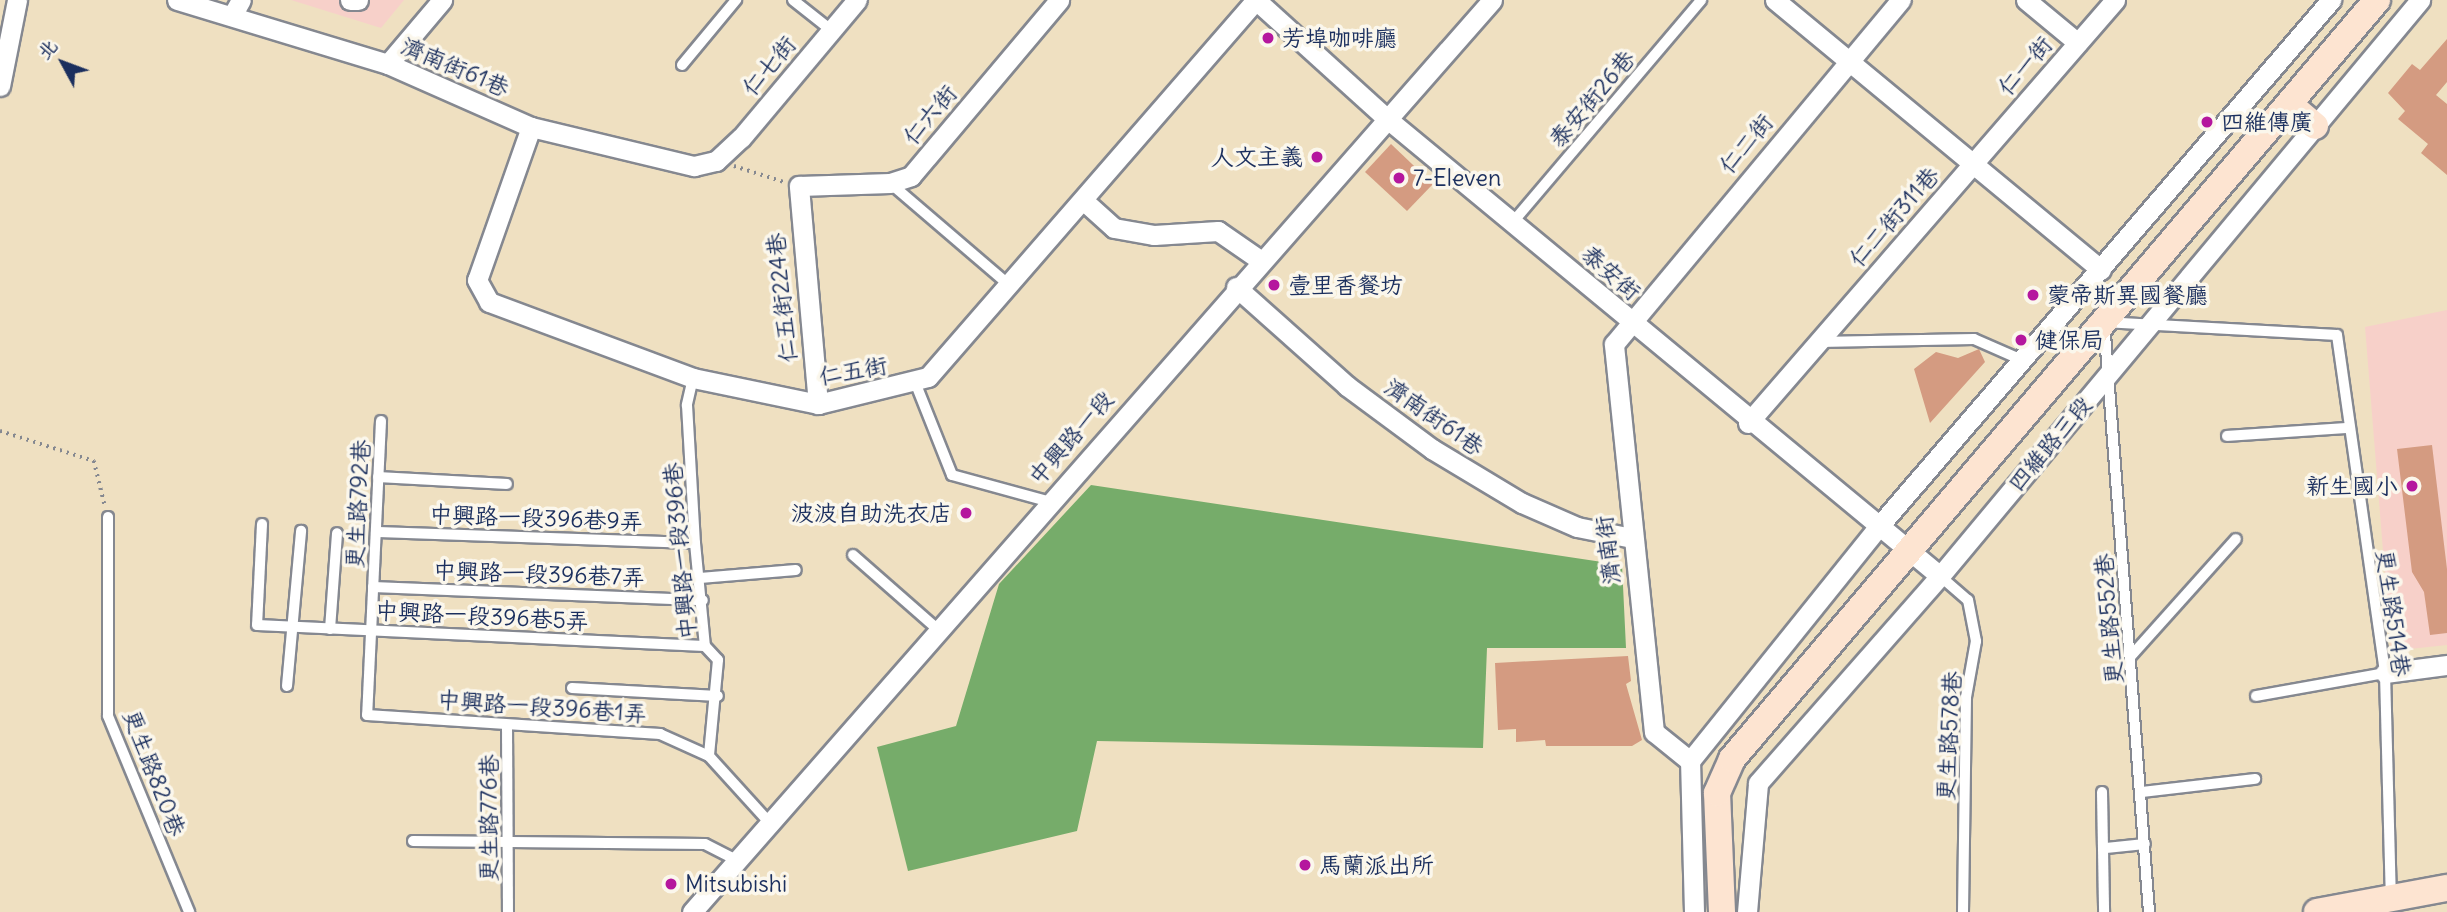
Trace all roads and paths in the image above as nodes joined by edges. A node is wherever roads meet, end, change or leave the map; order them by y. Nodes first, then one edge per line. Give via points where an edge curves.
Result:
1 (18, 0) edge
2 (177, 0) edge
3 (350, 0) edge
4 (358, 0) edge
5 (442, 0) edge
6 (736, 0) edge
7 (793, 0) edge
8 (857, 0) edge
9 (1059, 0) edge
10 (1256, 0) edge
11 (1492, 0) edge
12 (1701, 0) edge
13 (1775, 0) edge
14 (1901, 0) edge
15 (2026, 0) edge
16 (2115, 0) edge
17 (2331, 0) edge
18 (2377, 0) edge
19 (2420, 0) edge
20 (236, 8) edge
21 (831, 30) junction
22 (2078, 43) junction
23 (1849, 61) junction
24 (388, 64) junction
25 (682, 65) dead end
26 (0, 86) edge
27 (2289, 104) junction
28 (1385, 117) junction
29 (2315, 126) junction
30 (531, 127) junction
31 (716, 161) junction
32 (1972, 165) junction
33 (890, 183) junction
34 (799, 186) junction
35 (1084, 201) junction
36 (1513, 222) junction
37 (1260, 260) junction
38 (2101, 270) junction
39 (1010, 287) junction
40 (1236, 287) junction
41 (1628, 320) junction
42 (2104, 322) junction
43 (2149, 325) junction
44 (1818, 342) junction
45 (2024, 361) junction
46 (2109, 373) junction
47 (693, 378) junction
48 (915, 382) junction
49 (818, 404) junction
50 (381, 421) dead end
51 (1748, 423) junction
52 (2349, 428) junction
53 (0, 431) edge
54 (2227, 436) dead end
55 (378, 477) junction
56 (507, 484) dead end
57 (1047, 501) junction
58 (108, 517) joint
59 (262, 524) dead end
60 (1878, 526) junction
61 (301, 531) dead end
62 (376, 532) junction
63 (337, 533) dead end
64 (1632, 538) junction
65 (2236, 539) dead end
66 (695, 543) junction
67 (1908, 551) junction
68 (853, 555) dead end
69 (796, 570) dead end
70 (1940, 576) junction
71 (700, 578) junction
72 (373, 587) junction
73 (703, 600) junction
74 (293, 627) junction
75 (936, 628) junction
76 (330, 629) junction
77 (371, 630) junction
78 (705, 646) junction
79 (2131, 656) junction
80 (2447, 665) edge
81 (2385, 673) junction
82 (287, 686) dead end
83 (572, 688) dead end
84 (718, 696) junction
85 (2256, 696) dead end
86 (367, 715) joint
87 (508, 725) junction
88 (709, 756) junction
89 (1689, 761) junction
90 (2255, 779) dead end
91 (2102, 792) dead end
92 (2142, 792) junction
93 (767, 820) junction
94 (508, 839) junction
95 (413, 841) dead end
96 (2145, 844) junction
97 (2106, 848) junction
98 (734, 859) junction
99 (2447, 888) edge
100 (2391, 906) edge
101 (190, 912) edge
102 (508, 912) edge
103 (692, 912) edge
104 (1694, 912) edge
105 (1722, 912) edge
106 (1747, 912) edge
107 (1963, 912) edge
108 (2104, 912) edge
109 (2149, 912) edge
110 (2317, 912) edge

1 - 26 street
2 - 20 street, 濟南街61巷
3 - 4 street
5 - 24 street
6 - 25 lane
7 - 21 lane
8 - 21 street, 仁七街
9 - 33 street, 仁六街 via 911,176
10 - 28 street, 泰安街
10 - 35 street, 仁五街
11 - 28 street, 中興路一段
12 - 36 lane, 泰安街26巷
13 - 23 street, 仁二街311巷
14 - 23 street, 仁二街
15 - 22 street
16 - 22 street, 仁一街
17 - 38 street
18 - 27 street, 四維路三段
19 - 29 street, 四維路三段
20 - 24 street, 濟南街61巷
21 - 31 street, 仁七街
22 - 32 street, 仁一街
23 - 32 street, 仁二街311巷
23 - 41 street, 仁二街
24 - 30 street, 濟南街61巷
27 - 29 street
27 - 42 street, 四維路三段
28 - 36 street, 泰安街
28 - 37 street, 中興路一段
29 - 43 street, 四維路三段
30 - 31 street, 濟南街61巷 via 667,164
30 - 47 street, 仁五街 via 477,280 481,295
31 - 34 path
32 - 38 street
32 - 44 street, 仁二街311巷
33 - 34 street, 仁六街
33 - 39 lane
34 - 49 street, 仁五街224巷
35 - 37 street via 1114,228 1154,235 1218,231
35 - 39 street, 仁五街
36 - 41 street, 泰安街
37 - 40 street, 中興路一段
38 - 45 street
39 - 48 street, 仁五街 via 959,346
40 - 57 street, 中興路一段
40 - 64 street, 濟南街61巷 via 1347,386 1432,449 1522,503 1577,527
41 - 51 street, 泰安街
41 - 64 street, 濟南街 via 1611,360
42 - 43 lane
42 - 46 lane, 更生路552巷
42 - 67 street, 四維路三段
43 - 46 street, 四維路三段
43 - 52 lane, 更生路514巷 via 2337,335
44 - 45 lane via 1974,339
44 - 51 street, 仁二街311巷
45 - 60 street
46 - 70 street, 四維路三段
46 - 79 lane, 更生路552巷
47 - 49 street, 仁五街
47 - 66 lane, 中興路一段396巷 via 687,405
48 - 49 street, 仁五街
48 - 57 lane via 952,475
50 - 55 lane, 更生路792巷
51 - 60 street, 泰安街
52 - 54 lane
52 - 81 lane, 更生路514巷
53 - 58 path via 94,461
55 - 56 lane
55 - 62 lane, 更生路792巷
57 - 75 street, 中興路一段
58 - 101 lane, 更生路820巷 via 108,716
59 - 74 lane, 中興路一段396巷5弄 via 257,625
60 - 67 street, 泰安街
60 - 89 street
61 - 74 lane
62 - 66 lane, 中興路一段396巷9弄
62 - 72 lane, 更生路792巷
63 - 76 lane
64 - 89 street, 濟南街 via 1654,732
65 - 79 lane
66 - 71 lane, 中興路一段396巷
67 - 70 street, 泰安街
67 - 105 street, 四維路三段 via 1732,759 1717,793
68 - 75 lane
69 - 71 lane
70 - 106 street, 四維路三段 via 1758,783
70 - 107 lane, 更生路578巷 via 1968,600 1976,641 1966,697
71 - 73 lane, 中興路一段396巷
72 - 73 lane, 中興路一段396巷7弄
72 - 77 lane, 更生路792巷
73 - 78 lane, 中興路一段396巷
74 - 76 lane, 中興路一段396巷5弄
74 - 82 lane
75 - 93 street, 中興路一段
76 - 77 lane, 中興路一段396巷5弄
77 - 78 lane, 中興路一段396巷5弄
77 - 86 lane, 更生路792巷
78 - 84 lane, 中興路一段396巷 via 719,660
79 - 92 lane, 更生路552巷
80 - 81 street
81 - 85 lane
81 - 100 lane, 更生路514巷
83 - 84 lane
84 - 88 lane, 中興路一段396巷
86 - 87 lane, 中興路一段396巷1弄
87 - 88 lane, 中興路一段396巷1弄 via 660,734
87 - 94 lane, 更生路776巷
88 - 93 lane
89 - 104 street
90 - 92 lane
91 - 97 lane
92 - 96 lane, 更生路552巷
93 - 98 street, 中興路一段
94 - 95 lane
94 - 98 lane via 705,844
94 - 102 lane, 更生路776巷
96 - 97 lane
96 - 109 lane, 更生路552巷
97 - 108 lane
98 - 103 street, 中興路一段
99 - 100 street
100 - 110 street

